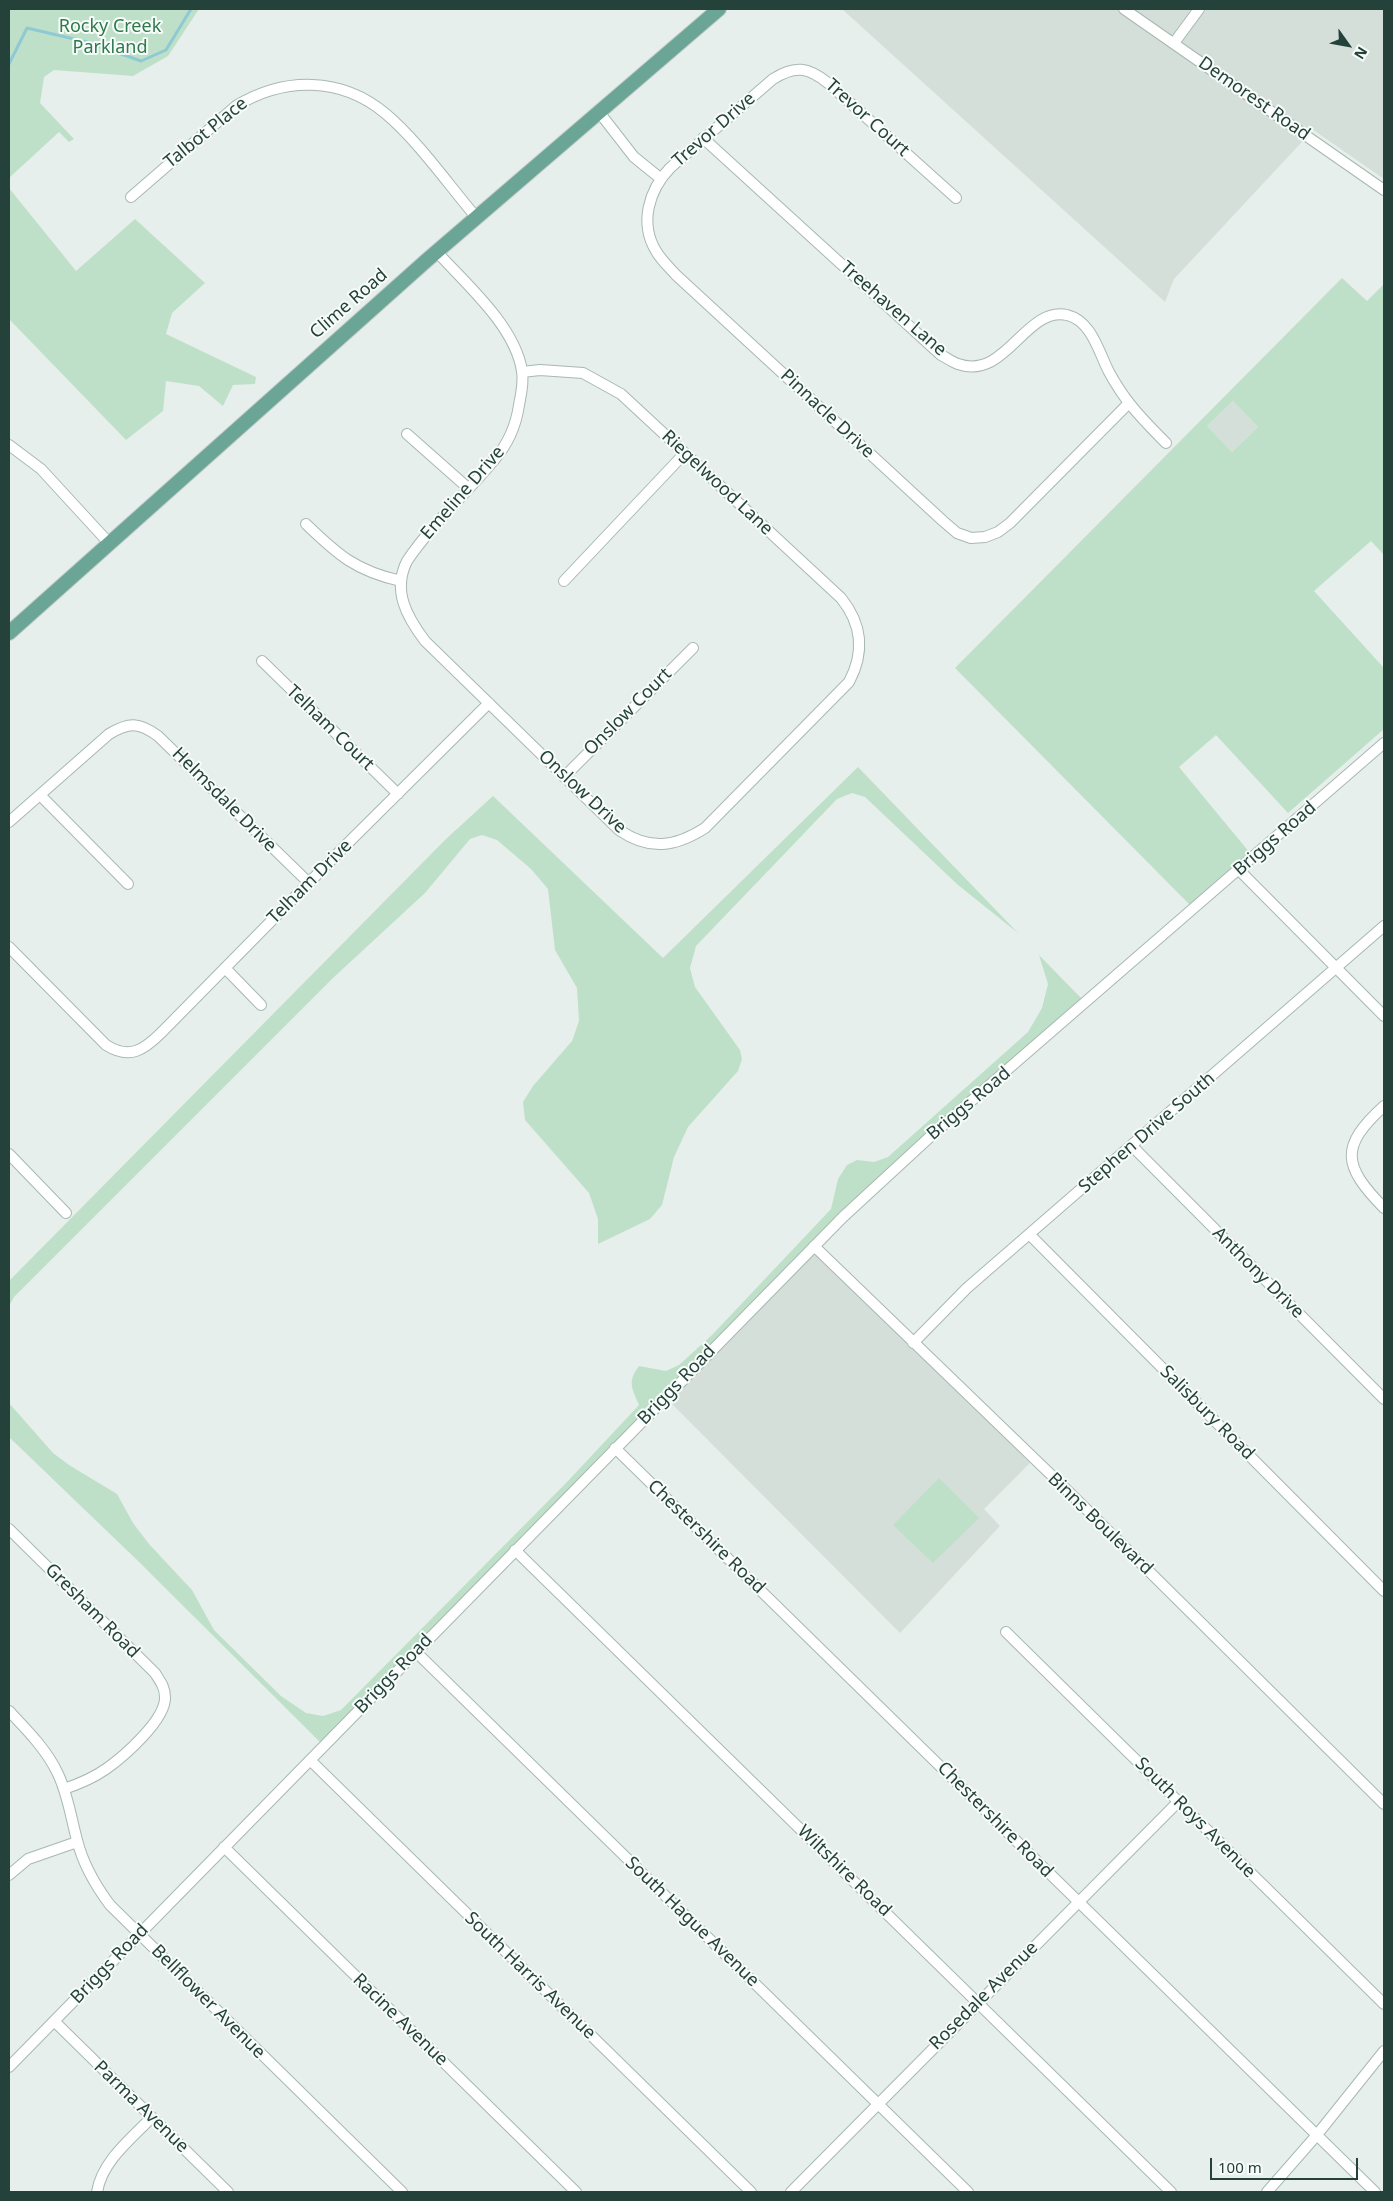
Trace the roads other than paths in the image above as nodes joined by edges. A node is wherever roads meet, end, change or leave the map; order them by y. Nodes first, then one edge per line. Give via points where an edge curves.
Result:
1 (719, 9) edge
2 (1124, 9) edge
3 (1196, 10) edge
4 (1174, 43) junction
5 (768, 82) joint
6 (599, 112) junction
7 (703, 138) junction
8 (660, 178) junction
9 (1384, 190) edge
10 (131, 197) dead end
11 (956, 198) dead end
12 (476, 217) junction
13 (436, 252) junction
14 (522, 372) junction
15 (1129, 403) junction
16 (407, 434) dead end
17 (1166, 443) dead end
18 (9, 445) edge
19 (684, 454) junction
20 (468, 488) junction
21 (306, 524) dead end
22 (109, 543) junction
23 (401, 580) junction
24 (564, 582) dead end
25 (9, 632) edge
26 (693, 648) dead end
27 (858, 660) joint
28 (262, 661) dead end
29 (489, 703) junction
30 (1384, 743) edge
31 (564, 777) junction
32 (398, 794) junction
33 (40, 795) junction
34 (9, 822) edge
35 (1239, 870) junction
36 (309, 883) junction
37 (128, 884) dead end
38 (1384, 926) edge
39 (9, 947) edge
40 (225, 968) junction
41 (1337, 968) junction
42 (261, 1005) dead end
43 (1384, 1016) edge
44 (1384, 1106) edge
45 (1132, 1146) junction
46 (9, 1154) edge
47 (1384, 1208) edge
48 (66, 1213) dead end
49 (1030, 1235) junction
50 (814, 1246) junction
51 (913, 1343) junction
52 (1384, 1399) edge
53 (615, 1448) junction
54 (9, 1529) edge
55 (515, 1550) junction
56 (1384, 1591) edge
57 (1006, 1632) dead end
58 (416, 1652) junction
59 (9, 1711) edge
60 (310, 1760) junction
61 (64, 1789) junction
62 (1178, 1802) junction
63 (1384, 1804) edge
64 (77, 1842) junction
65 (224, 1847) junction
66 (9, 1875) edge
67 (1077, 1902) junction
68 (139, 1934) junction
69 (978, 2002) junction
70 (1384, 2004) edge
71 (54, 2021) junction
72 (1384, 2051) edge
73 (9, 2067) edge
74 (878, 2104) junction
75 (152, 2117) junction
76 (1316, 2136) junction
77 (96, 2192) edge
78 (228, 2192) edge
79 (402, 2192) edge
80 (576, 2192) edge
81 (751, 2192) edge
82 (791, 2192) edge
83 (968, 2192) edge
84 (1171, 2192) edge
85 (1267, 2192) edge
86 (1375, 2192) edge

1 - 6 main road, Clime Road
2 - 4 street, Demorest Road
3 - 4 street
4 - 9 street, Demorest Road
5 - 7 street, Trevor Drive
5 - 11 street, Trevor Court via 786,71 801,69 816,73
6 - 8 street via 634,157
6 - 12 main road, Clime Road
7 - 8 street, Trevor Drive
7 - 15 street, Treehaven Lane via 941,355 958,364 986,364 1042,321 1054,315 1068,315 1080,322 1090,334
8 - 15 street, Pinnacle Drive via 648,207 654,249 660,258 957,533 971,538 986,538 1010,523
10 - 12 street, Talbot Place via 236,106 271,89 293,84 315,85 354,94 384,112
12 - 13 main road, Clime Road
13 - 14 street, Emeline Drive via 496,317 516,353
13 - 22 main road, Clime Road
14 - 19 street, Riegelwood Lane via 583,373 621,394
14 - 20 street, Emeline Drive via 517,418 510,436 494,460
15 - 17 street, Treehaven Lane
16 - 20 street
18 - 22 street via 41,469
19 - 24 street
19 - 27 street, Riegelwood Lane via 842,598 856,620 860,643
20 - 23 street, Emeline Drive via 411,554
21 - 23 street via 355,566
22 - 25 main road, Clime Road
23 - 29 street, Onslow Drive via 402,602 410,622 425,641
26 - 31 street, Onslow Court
27 - 31 street, Onslow Drive via 849,682 840,692 705,828 690,838 655,844 627,836
28 - 32 street, Telham Court
29 - 31 street, Onslow Drive
29 - 32 street, Telham Drive
30 - 35 street, Briggs Road
32 - 36 street, Telham Drive
33 - 34 street
33 - 36 street, Helmsdale Drive via 109,734 135,724 148,728
33 - 37 street
35 - 41 street
35 - 50 street, Briggs Road via 896,1167
36 - 40 street, Telham Drive
38 - 41 street, Stephen Drive South
39 - 40 street, Telham Drive via 106,1045 127,1053 142,1050 154,1040
40 - 42 street
41 - 43 street
41 - 45 street, Stephen Drive South
44 - 47 street via 1367,1121 1351,1149 1353,1169
45 - 49 street, Stephen Drive South
45 - 52 street, Anthony Drive
46 - 48 street
49 - 51 street, Stephen Drive South via 967,1288
49 - 56 street, Salisbury Road
50 - 51 street, Binns Boulevard
50 - 53 street, Briggs Road
51 - 63 street, Binns Boulevard via 1072,1495
53 - 55 street, Briggs Road
53 - 67 street, Chestershire Road
54 - 61 street, Gresham Road via 163,1684 163,1710 126,1753 88,1780
55 - 58 street, Briggs Road
55 - 69 street, Wiltshire Road
57 - 62 street, South Roys Avenue
58 - 60 street, Briggs Road
58 - 74 street, South Hague Avenue
59 - 61 street, Bellflower Avenue via 44,1751
60 - 65 street, Briggs Road
60 - 81 street, South Harris Avenue
61 - 64 street, Bellflower Avenue
62 - 67 street, Rosedale Avenue
62 - 70 street, South Roys Avenue
64 - 66 street via 28,1859
64 - 68 street, Bellflower Avenue via 98,1889
65 - 68 street, Briggs Road
65 - 80 street, Racine Avenue
67 - 69 street, Rosedale Avenue
67 - 76 street, Chestershire Road
68 - 71 street, Briggs Road
68 - 79 street, Bellflower Avenue
69 - 74 street, Rosedale Avenue
69 - 84 street, Wiltshire Road
71 - 73 street, Briggs Road
71 - 75 street, Parma Avenue
72 - 76 street
74 - 82 street, Rosedale Avenue
74 - 83 street, South Hague Avenue
75 - 77 street via 107,2167
75 - 78 street, Parma Avenue
76 - 85 street
76 - 86 street, Chestershire Road

